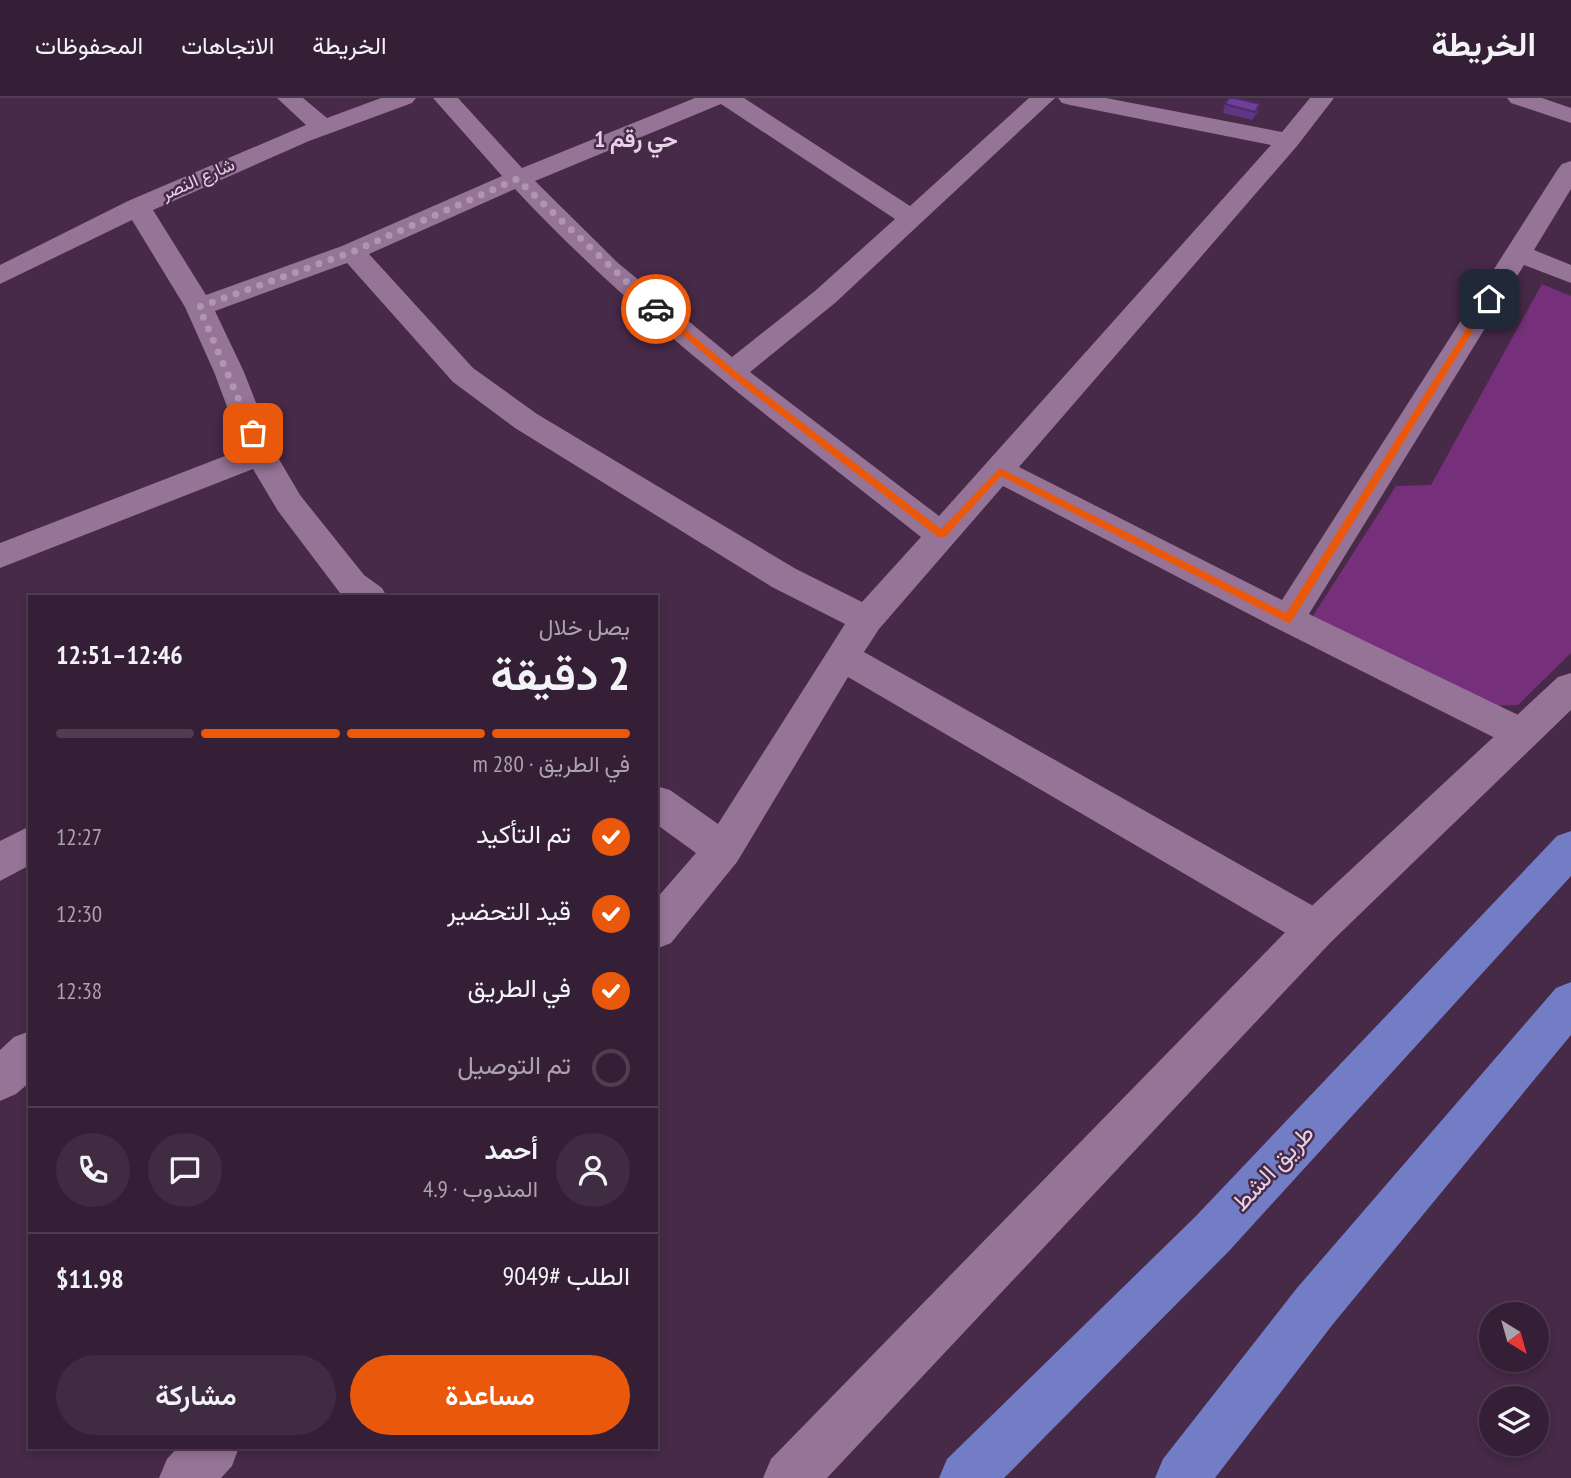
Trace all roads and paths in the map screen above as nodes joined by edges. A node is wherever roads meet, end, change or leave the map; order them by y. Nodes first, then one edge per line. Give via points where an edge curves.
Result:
1 (289, 98) edge
2 (404, 98) edge
3 (445, 98) edge
4 (716, 98) edge
5 (728, 98) edge
6 (1042, 98) edge
7 (1070, 98) edge
8 (1322, 98) edge
9 (1520, 98) edge
10 (1571, 116) edge
11 (322, 126) junction
12 (1288, 141) junction
13 (1571, 169) edge
14 (517, 179) junction
15 (136, 206) junction
16 (912, 219) junction
17 (352, 252) junction
18 (1518, 253) junction
19 (1571, 275) edge
20 (0, 276) edge
21 (199, 307) junction
22 (731, 372) junction
23 (260, 454) junction
24 (1000, 471) junction
25 (941, 535) junction
26 (6, 544) edge
27 (353, 592) edge
28 (1288, 619) junction
29 (867, 620) junction
30 (842, 656) junction
31 (1571, 687) edge
32 (1522, 734) junction
33 (658, 803) edge
34 (28, 844) edge
35 (1571, 848) edge
36 (723, 850) junction
37 (0, 863) edge
38 (658, 928) edge
39 (1316, 929) junction
40 (1571, 1002) edge
41 (28, 1054) edge
42 (0, 1079) edge
43 (211, 1449) edge
44 (186, 1478) edge
45 (790, 1478) edge
46 (966, 1478) edge
47 (1182, 1478) edge

1 - 11 street
2 - 11 street, شارع النصر
3 - 14 street
4 - 14 street
5 - 16 street
6 - 16 street
7 - 12 street
8 - 12 street
9 - 10 street
11 - 15 street, شارع النصر
12 - 24 street
13 - 18 street
14 - 17 street
14 - 22 street via 632,289
15 - 20 street, شارع النصر
15 - 21 street
16 - 22 street
17 - 21 street
17 - 29 street via 463,375 526,421 784,578
18 - 19 street
18 - 28 street
21 - 23 street
22 - 25 street
23 - 26 street
23 - 27 street
24 - 25 street
24 - 28 street
25 - 29 street
28 - 32 street
29 - 30 street
30 - 36 street
30 - 39 street
31 - 32 street
32 - 39 street
33 - 36 street
34 - 37 street
35 - 46 main road, طريق الشط via 1212,1234
36 - 38 street
39 - 45 street
40 - 47 main road via 1315,1306
41 - 42 street
43 - 44 street

